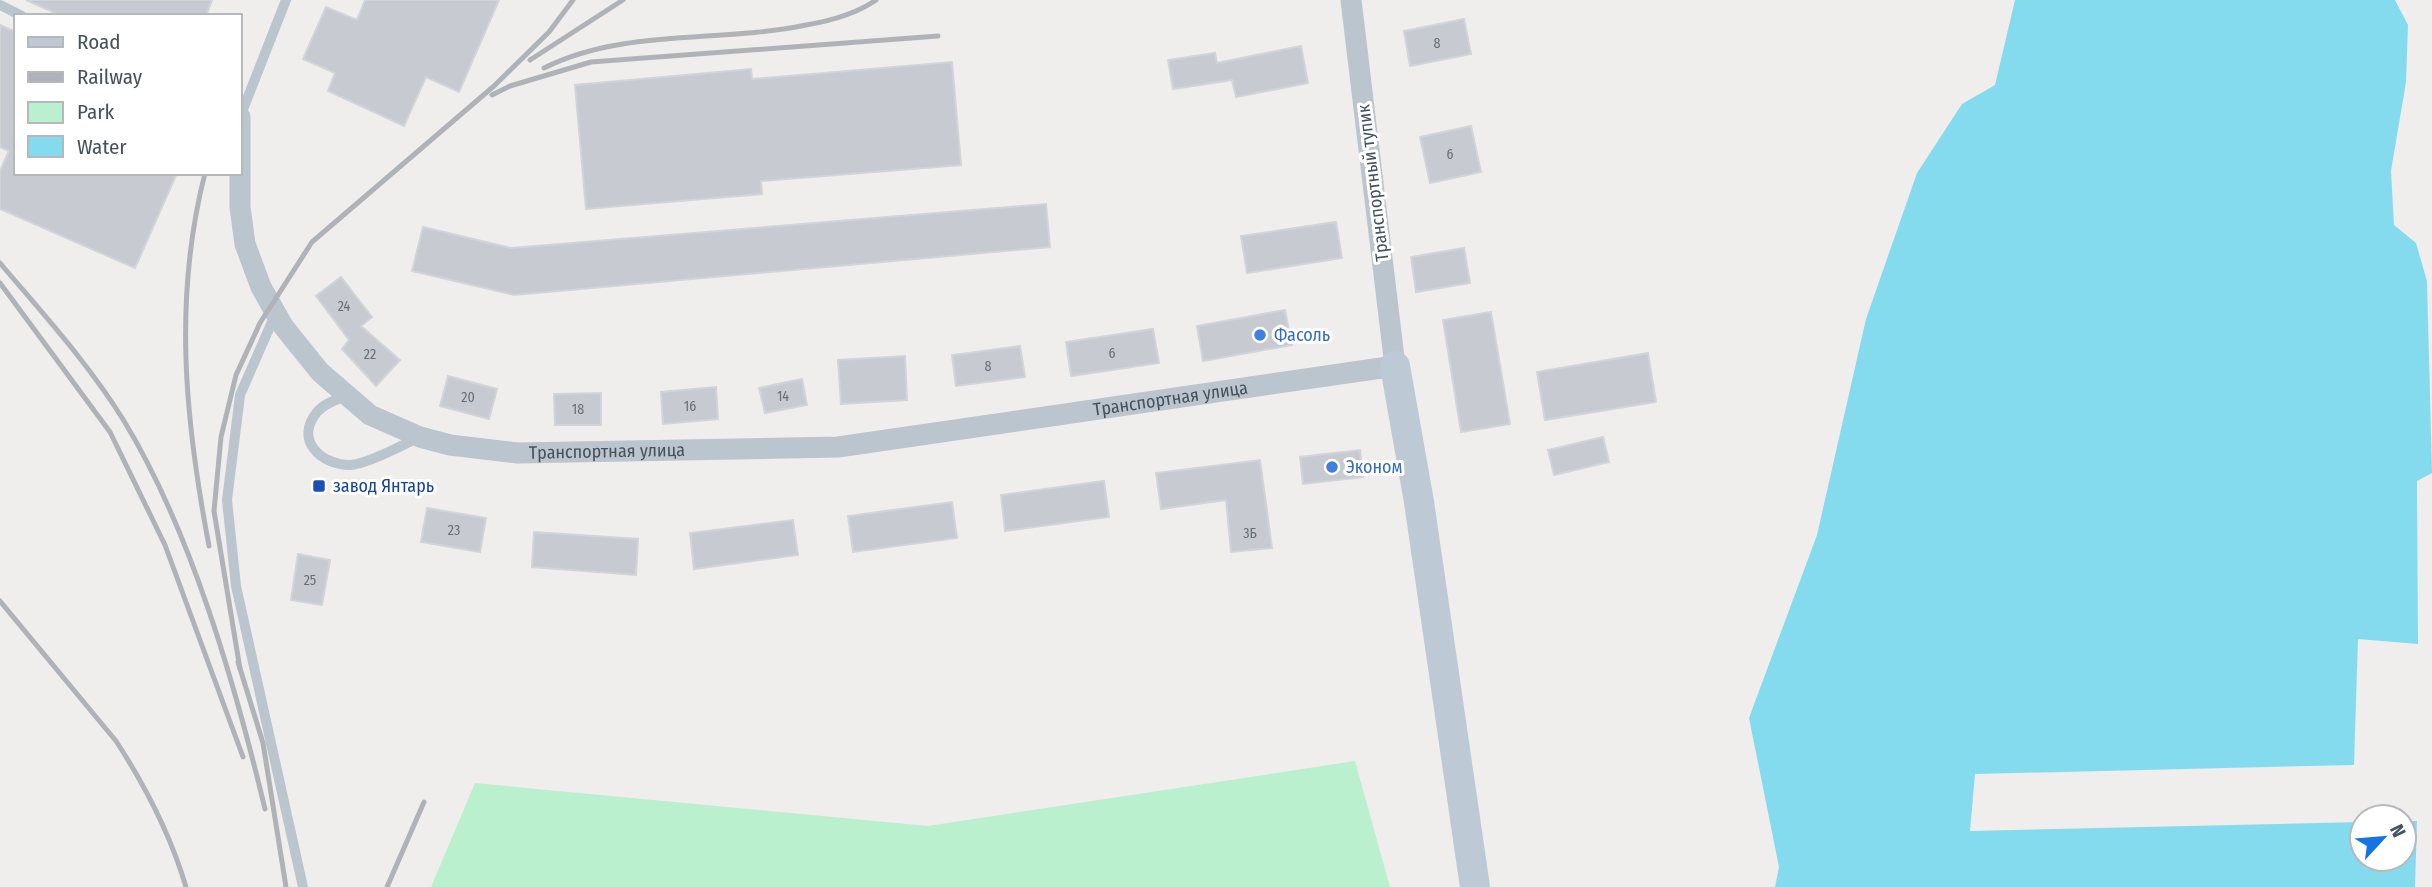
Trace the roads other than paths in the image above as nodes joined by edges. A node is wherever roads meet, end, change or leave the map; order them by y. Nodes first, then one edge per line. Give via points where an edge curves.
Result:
1 (286, 0) edge
2 (1351, 0) edge
3 (0, 5) edge
4 (18, 14) edge
5 (242, 112) edge
6 (240, 175) edge
7 (276, 314) junction
8 (1395, 366) junction
9 (345, 396) junction
10 (420, 437) junction
11 (303, 887) edge
12 (1475, 887) edge

1 - 5 lane
2 - 8 street, Транспортный тупик
3 - 4 lane
6 - 7 street via 245,244
7 - 9 street via 300,349
7 - 11 lane via 240,395 227,500 236,586
8 - 10 street, Транспортная улица via 838,447 518,453
8 - 12 street
9 - 10 street, Транспортная улица via 370,415
9 - 10 lane via 317,412 311,424 313,451 324,461 352,465

